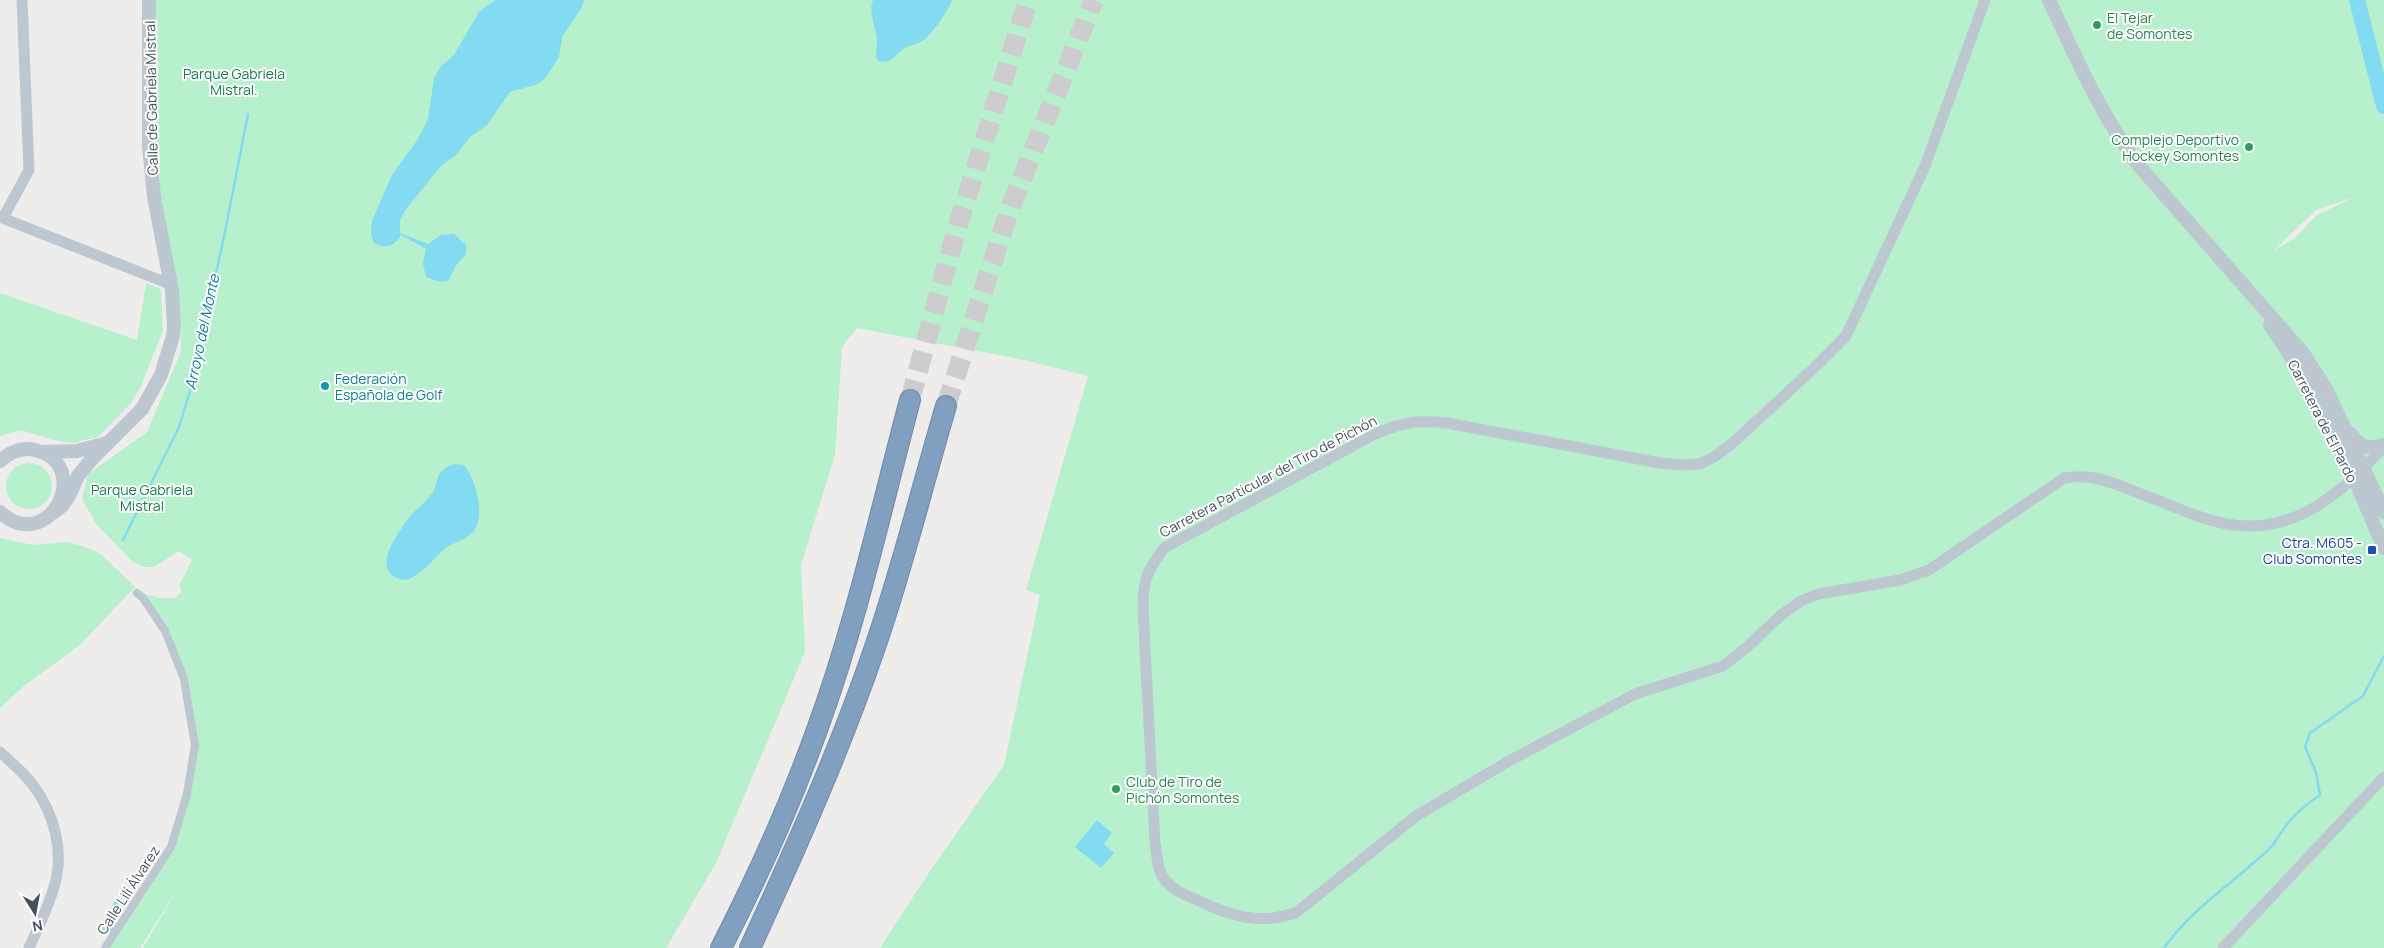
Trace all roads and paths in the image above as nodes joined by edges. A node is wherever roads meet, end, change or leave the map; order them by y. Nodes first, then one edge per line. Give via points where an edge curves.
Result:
1 (22, 0) edge
2 (149, 0) edge
3 (1985, 0) edge
4 (2048, 0) edge
5 (1, 217) edge
6 (2234, 276) junction
7 (172, 285) junction
8 (2326, 389) junction
9 (910, 400) tunnel mouth
10 (946, 406) tunnel mouth
11 (108, 443) junction
12 (2384, 446) edge
13 (42, 452) junction
14 (0, 461) edge
15 (2358, 474) junction
16 (0, 512) edge
17 (2384, 512) edge
18 (53, 513) junction
19 (2384, 548) edge
20 (136, 593) dead end
21 (0, 752) edge
22 (2384, 777) edge
23 (788, 867) junction
24 (754, 884) junction
25 (29, 948) edge
26 (105, 948) edge
27 (712, 948) edge
28 (721, 948) edge
29 (750, 948) edge
30 (760, 948) edge
31 (2223, 948) edge

1 - 5 street via 29,170
2 - 7 street, Calle de Gabriela Mistral via 149,146 154,197
3 - 15 street, Carretera Particular del Tiro de Pichón via 1925,166 1846,336 1716,456 1700,464 1660,463 1447,423 1420,421 1399,424 1164,548 1146,575 1143,588 1155,843 1161,875 1173,889 1226,914 1262,919 1281,918 1296,912 1416,816 1509,761 1635,694 1723,666 1801,601 1818,594 1900,580 1929,570 2064,478 2083,475 2099,478 2181,510 2226,524 2253,526 2301,516
4 - 6 street, Carretera de El Pardo via 2117,137
5 - 7 street
6 - 8 street, Carretera de El Pardo via 2303,353
6 - 15 street, Carretera de El Pardo via 2317,392
7 - 11 street, Calle de Gabriela Mistral via 174,326 161,375 142,410
8 - 12 street via 2354,440 2371,448
8 - 15 street, Carretera de El Pardo
9 - 24 highway via 847,639 822,717
10 - 23 highway via 875,648 840,746
11 - 13 street, Calle de Gabriela Mistral via 77,451
11 - 18 street, Calle de Gabriela Mistral via 78,476 70,496
12 - 15 street, Carretera Particular del Tiro de Pichón
13 - 14 street, Calle de Gabriela Mistral via 21,450
13 - 18 street via 55,462 64,480 63,495
15 - 17 street, Carretera de El Pardo
15 - 19 street, Carretera de El Pardo
16 - 18 street via 15,522 27,524 39,522
20 - 26 street, Calle Lilí Álvarez via 143,598 164,631 184,679 195,745 187,794 170,847
21 - 25 street via 32,783 45,803 53,820 58,847 55,886
22 - 31 street
23 - 29 highway
23 - 30 highway
24 - 27 highway via 728,918
24 - 28 highway

